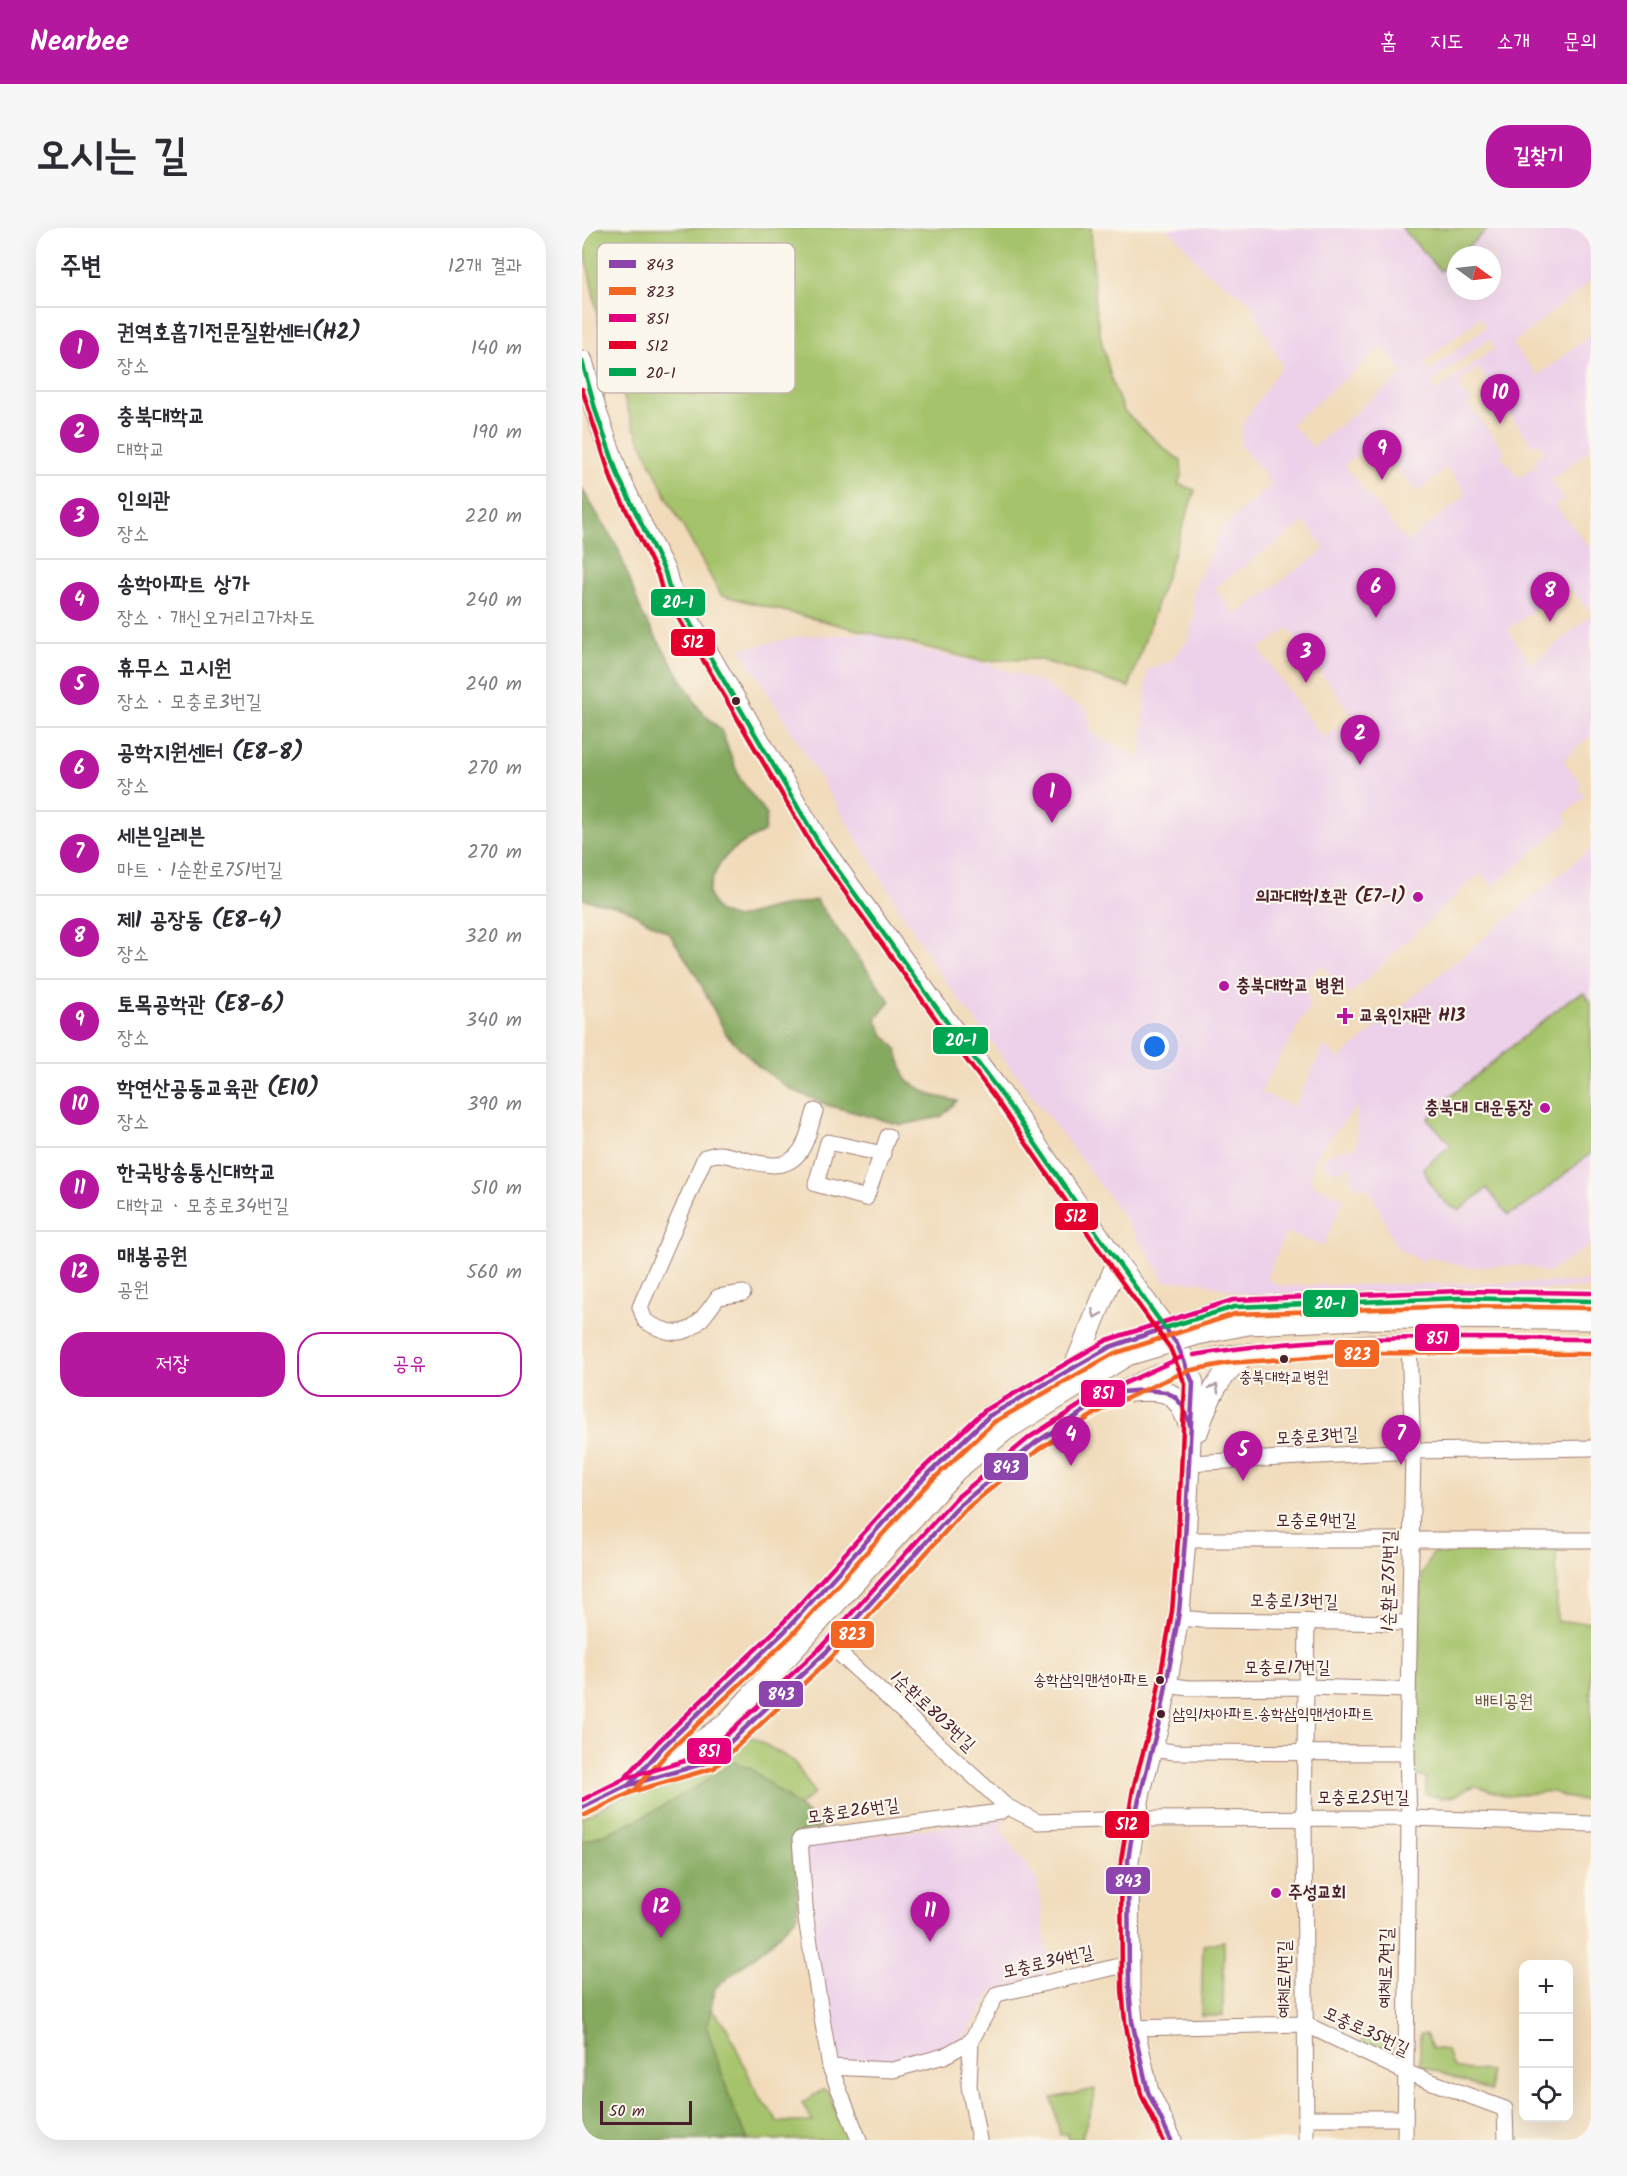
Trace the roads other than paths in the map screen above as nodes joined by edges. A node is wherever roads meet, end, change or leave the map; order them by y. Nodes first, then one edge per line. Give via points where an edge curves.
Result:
1 (582, 361) edge
2 (814, 1111) dead end
3 (888, 1136) dead end
4 (883, 1154) junction
5 (1117, 1263) junction
6 (743, 1293) dead end
7 (1591, 1301) edge
8 (1591, 1319) edge
9 (1165, 1328) junction
10 (1409, 1345) junction
11 (1591, 1347) edge
12 (1251, 1353) junction
13 (1185, 1364) junction
14 (1075, 1366) junction
15 (1121, 1392) junction
16 (1191, 1427) junction
17 (1591, 1448) edge
18 (1413, 1451) junction
19 (1189, 1463) junction
20 (1185, 1539) junction
21 (1591, 1540) edge
22 (1411, 1541) junction
23 (1178, 1618) junction
24 (1307, 1622) junction
25 (1409, 1623) junction
26 (831, 1646) junction
27 (1166, 1685) junction
28 (1306, 1687) junction
29 (1408, 1690) junction
30 (1151, 1749) junction
31 (1407, 1753) junction
32 (1305, 1754) junction
33 (629, 1785) junction
34 (1006, 1806) junction
35 (582, 1808) edge
36 (1304, 1818) junction
37 (1408, 1818) junction
38 (1134, 1819) junction
39 (1591, 1824) edge
40 (1129, 1964) junction
41 (1305, 2024) junction
42 (1133, 2028) junction
43 (971, 2041) junction
44 (830, 2067) junction
45 (1405, 2072) junction
46 (1306, 2118) junction
47 (1405, 2118) junction
48 (859, 2140) edge
49 (979, 2140) edge
50 (1171, 2140) edge
51 (1306, 2140) edge
52 (1405, 2140) edge
53 (1506, 2140) edge

1 - 5 main road via 619,478 669,587 820,845 999,1091
2 - 6 street via 801,1150 789,1162 757,1164 718,1154 705,1156 640,1307 645,1321 670,1333 687,1330 701,1321 718,1297
3 - 4 street
4 - 4 street via 866,1198 816,1184 828,1142
5 - 9 main road
5 -> 14 main road
7 - 9 main road via 1460,1298 1234,1307
8 - 33 main road, bridge via 1383,1318 1259,1323 1198,1334 1127,1355 1005,1430 956,1470 726,1724 657,1772
9 - 13 main road
9 - 14 main road via 1110,1347
10 - 11 main road
10 - 12 main road
10 - 18 street, 1순환로751번길
12 - 13 main road
19 -> 12 main road via 1207,1403 1217,1384 1227,1370
13 - 15 main road
13 - 16 main road via 1193,1383
14 - 33 main road via 989,1416 920,1482 785,1631 663,1747
15 - 16 main road via 1147,1390 1174,1396
15 - 26 main road via 1035,1443 960,1505
16 - 19 main road
17 - 18 street, 모충로3번길
18 - 19 street, 모충로3번길
18 - 22 street, 1순환로751번길
19 - 20 main road
20 - 22 street, 모충로9번길
20 - 23 main road
21 - 22 street, 모충로9번길
22 - 25 street, 1순환로751번길
23 - 24 street, 모충로13번길
23 - 27 main road
24 - 25 street, 모충로13번길
24 - 28 street, 예체로1번길
25 - 29 street, 1순환로751번길
26 - 33 main road via 709,1762
26 - 34 street, 1순환로803번길
27 - 28 street, 모충로17번길
27 - 30 main road
28 - 29 street, 모충로17번길
28 - 32 street, 예체로1번길
29 - 31 street, 1순환로751번길
30 - 32 street
30 - 38 main road
31 - 32 street
31 - 37 street, 1순환로751번길
32 - 36 street, 예체로1번길
33 - 35 main road
34 - 38 street via 1038,1821
34 - 44 street, 모충로26번길 via 1000,1812 800,1839 806,1919
36 - 37 street, 모충로25번길
36 - 38 street, 모충로25번길
36 - 41 street, 예체로1번길
37 - 39 street, 모충로25번길
37 - 45 street, 예체로7번길
38 - 40 main road via 1128,1860
40 - 42 main road
40 - 43 street, 모충로34번길 via 997,1995
41 - 42 street, 모충로35번길
41 - 45 street, 모충로35번길
41 - 46 street, 예체로1번길
42 - 50 main road via 1148,2092
43 - 44 street via 944,2056 893,2070
43 - 49 street via 969,2086
44 - 48 street
45 - 47 street, 예체로7번길
45 - 53 street, 모충로35번길 via 1505,2109
46 - 47 street
46 - 51 street, 예체로1번길
47 - 52 street, 예체로7번길

